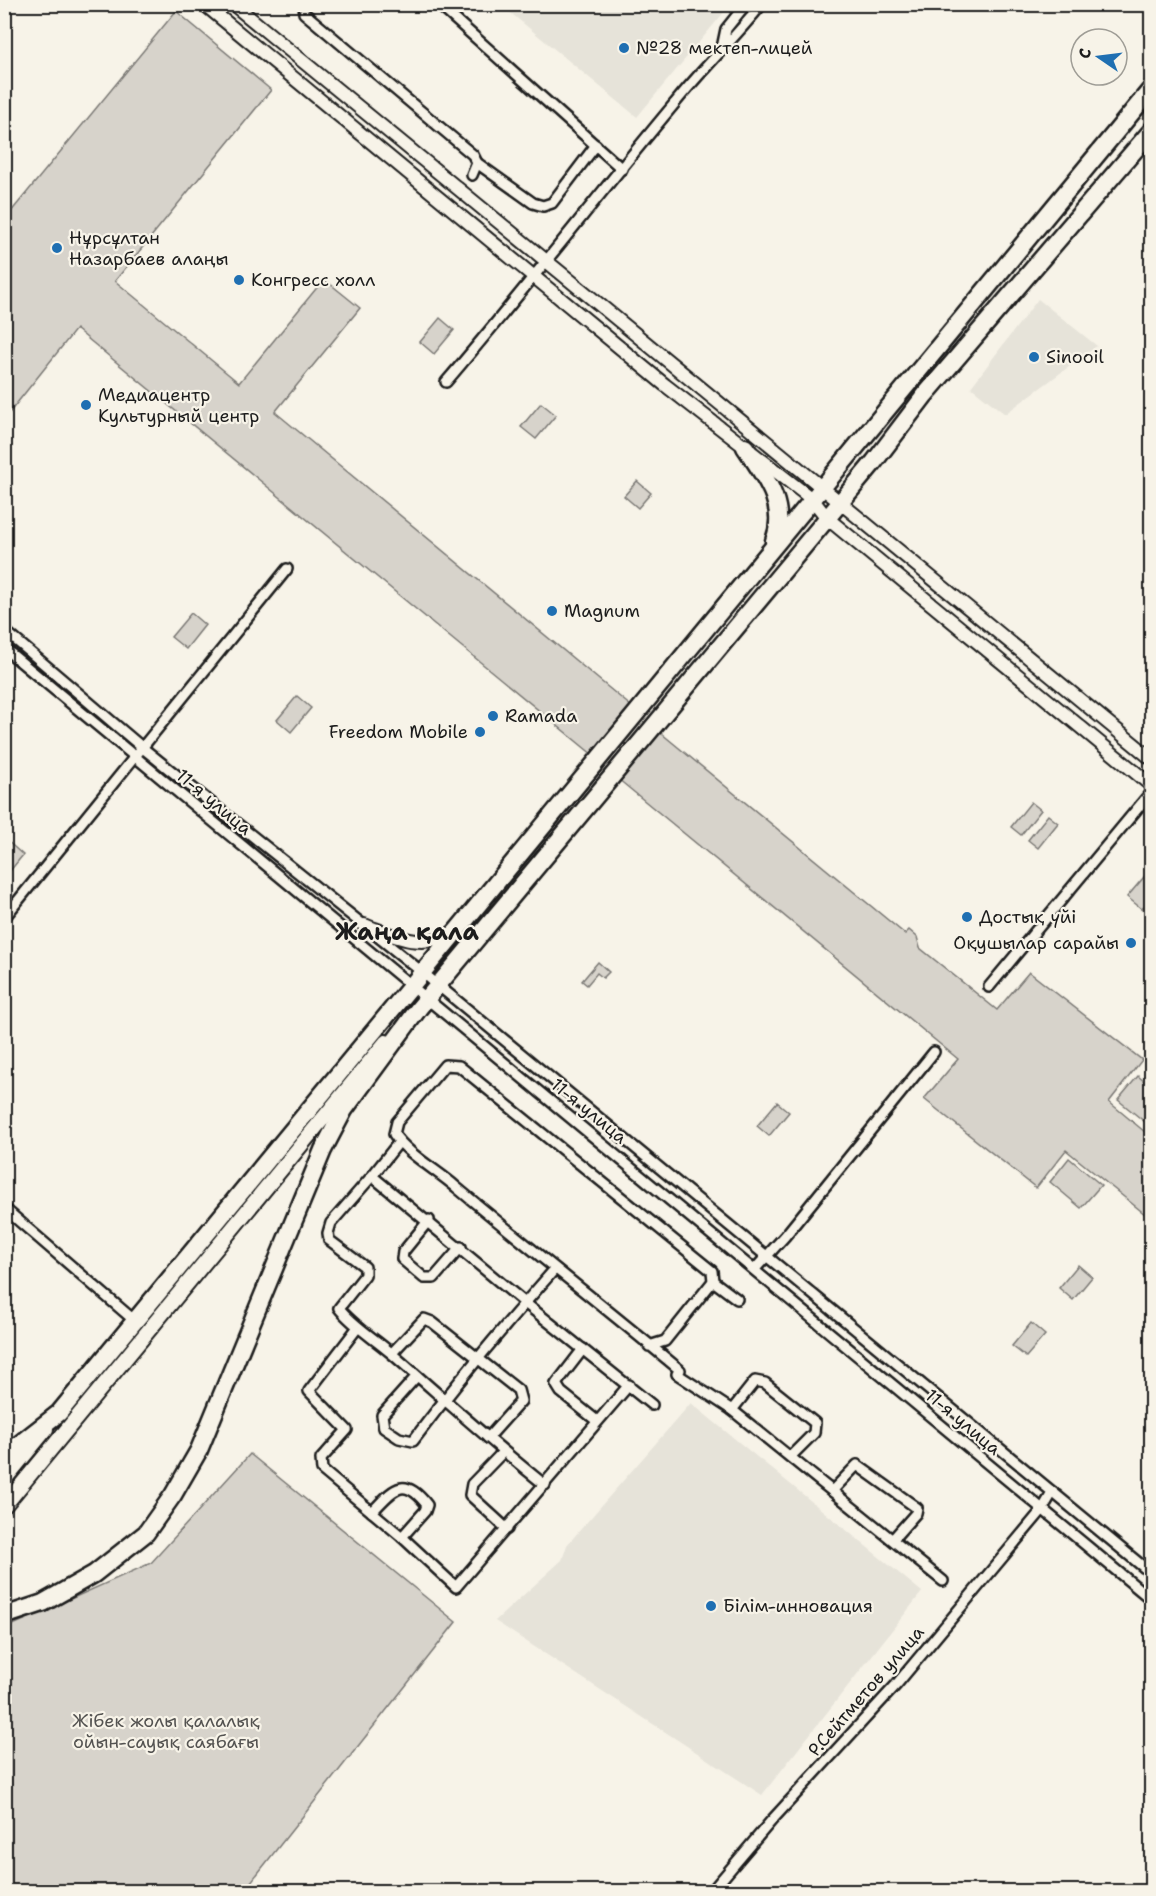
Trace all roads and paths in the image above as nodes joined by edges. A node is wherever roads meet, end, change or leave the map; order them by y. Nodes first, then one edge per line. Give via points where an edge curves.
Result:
1 (204, 4) edge
2 (233, 4) edge
3 (438, 4) edge
4 (746, 4) edge
5 (762, 4) edge
6 (304, 13) dead end
7 (722, 48) junction
8 (1152, 88) edge
9 (1152, 130) edge
10 (596, 145) junction
11 (477, 163) junction
12 (622, 169) junction
13 (472, 175) dead end
14 (546, 261) junction
15 (533, 277) junction
16 (446, 382) dead end
17 (745, 447) junction
18 (818, 493) junction
19 (841, 501) junction
20 (827, 518) junction
21 (770, 552) junction
22 (287, 569) dead end
23 (4, 630) edge
24 (4, 648) edge
25 (144, 749) junction
26 (136, 758) junction
27 (1152, 759) edge
28 (1152, 788) edge
29 (4, 918) edge
30 (364, 925) junction
31 (459, 928) junction
32 (422, 972) junction
33 (410, 987) junction
34 (989, 987) dead end
35 (427, 998) junction
36 (934, 1052) dead end
37 (399, 1142) junction
38 (372, 1176) junction
39 (4, 1208) edge
40 (429, 1220) junction
41 (461, 1247) junction
42 (765, 1257) junction
43 (755, 1269) junction
44 (554, 1270) junction
45 (713, 1281) junction
46 (737, 1299) dead end
47 (525, 1303) junction
48 (135, 1321) junction
49 (358, 1327) junction
50 (649, 1346) junction
51 (583, 1349) junction
52 (392, 1353) junction
53 (477, 1359) junction
54 (416, 1377) junction
55 (629, 1385) junction
56 (444, 1400) junction
57 (652, 1405) dead end
58 (732, 1410) junction
59 (59, 1413) junction
60 (597, 1421) junction
61 (488, 1438) junction
62 (503, 1452) junction
63 (4, 1456) edge
64 (791, 1456) junction
65 (4, 1480) edge
66 (545, 1485) junction
67 (832, 1491) junction
68 (1052, 1493) junction
69 (4, 1506) edge
70 (1042, 1510) junction
71 (372, 1512) junction
72 (507, 1529) junction
73 (402, 1537) junction
74 (893, 1539) junction
75 (1152, 1574) edge
76 (943, 1581) dead end
77 (1152, 1600) edge
78 (4, 1616) edge
79 (711, 1892) edge

1 - 15 street
2 - 14 street
3 - 10 street
4 - 7 street via 726,29
5 - 7 street via 729,46
6 - 11 street via 473,155
7 - 12 street
8 - 18 highway
9 - 19 highway via 925,395
10 - 11 street via 552,203 543,206
10 - 12 street
11 - 13 street
12 - 14 street
14 - 15 street
14 - 18 street
15 - 16 street
15 - 17 street
17 - 18 street
17 - 21 highway via 776,496 779,530
18 - 19 street
18 - 20 street
18 - 21 highway
19 - 20 highway
19 - 27 street
20 - 28 street
20 - 35 highway
21 - 31 highway
22 - 25 street
23 - 25 street, 11-я улица
24 - 26 street, 11-я улица
25 - 26 street
25 - 30 street, 11-я улица
26 - 29 street
26 - 33 street, 11-я улица
28 - 34 street
30 - 31 street via 426,943
30 - 32 street, 11-я улица
31 - 32 highway
32 - 33 highway
32 - 35 street, 11-я улица
33 - 35 street, 11-я улица
33 - 48 highway
35 - 42 street, 11-я улица
35 - 43 street, 11-я улица
35 - 69 main road via 372,1057
35 - 78 highway via 344,1110 323,1150 199,1450 173,1495 146,1533 94,1574 43,1603
36 - 42 street
37 - 38 street
37 - 44 street
37 - 45 street via 394,1134 397,1122 444,1065 459,1066 712,1271
38 - 40 street
38 - 49 street via 331,1223 328,1233 329,1240 365,1267 365,1275 339,1308
39 - 48 street
40 - 41 street
40 - 41 street via 403,1252 402,1259 424,1278 434,1278
41 - 47 street
42 - 43 street
42 - 68 street, 11-я улица
43 - 70 street, 11-я улица
44 - 47 street
44 - 50 street
45 - 46 street
45 - 50 street via 665,1341
47 - 51 street
47 - 53 street
48 - 59 highway
49 - 52 street
49 - 71 street via 309,1391 347,1430 321,1459 322,1470
50 - 58 street
51 - 55 street
51 - 60 street via 556,1384
52 - 53 street via 424,1319
52 - 54 street
53 - 56 street
53 - 61 street via 521,1395 521,1401
54 - 56 street
54 - 56 street via 382,1415 384,1428 413,1441
55 - 57 street
55 - 60 street
56 - 61 street
58 - 64 street
58 - 64 street via 755,1381 765,1383 815,1423 814,1433
59 - 63 highway
59 - 65 main road
60 - 66 street
61 - 62 street
62 - 66 street
62 - 72 street via 472,1484 470,1495
64 - 67 street
66 - 72 street
67 - 74 street
67 - 74 street via 857,1465 917,1508
68 - 70 street, Р.Сейтметов улица
68 - 75 street, 11-я улица
70 - 77 street, 11-я улица
70 - 79 street, Р.Сейтметов улица via 896,1685
71 - 73 street
71 - 73 street via 400,1486 423,1500 427,1505 425,1511
72 - 73 street via 456,1587
74 - 76 street

